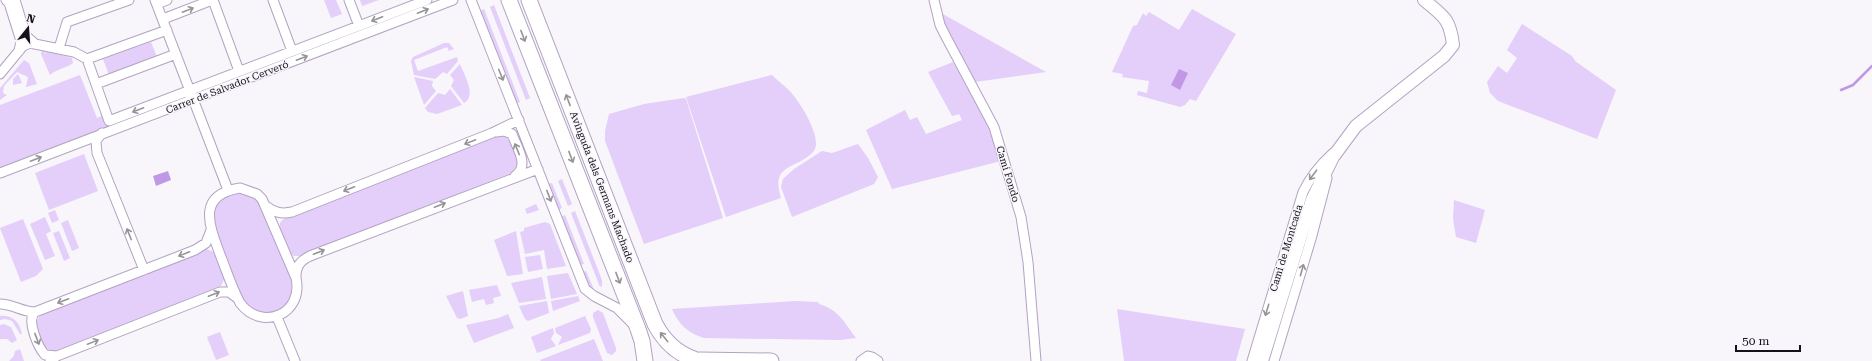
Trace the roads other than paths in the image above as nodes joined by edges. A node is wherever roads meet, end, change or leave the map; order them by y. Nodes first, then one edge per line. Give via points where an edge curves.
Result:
1 (6, 0) edge
2 (15, 0) edge
3 (129, 0) edge
4 (167, 0) edge
5 (212, 0) edge
6 (273, 0) edge
7 (349, 0) edge
8 (427, 0) edge
9 (453, 0) edge
10 (471, 0) edge
11 (509, 0) edge
12 (529, 0) edge
13 (934, 0) edge
14 (1424, 0) edge
15 (156, 2) edge
16 (163, 19) junction
17 (359, 26) junction
18 (167, 30) junction
19 (34, 42) junction
20 (59, 48) junction
21 (292, 51) junction
22 (19, 52) junction
23 (176, 54) junction
24 (87, 59) junction
25 (239, 71) junction
26 (0, 74) edge
27 (96, 84) junction
28 (191, 90) junction
29 (193, 100) junction
30 (519, 120) junction
31 (492, 133) junction
32 (102, 134) junction
33 (1340, 146) junction
34 (1333, 157) junction
35 (538, 169) junction
36 (0, 173) edge
37 (510, 178) junction
38 (228, 190) junction
39 (266, 205) junction
40 (211, 230) junction
41 (144, 270) junction
42 (296, 278) junction
43 (237, 298) junction
44 (0, 304) edge
45 (35, 312) junction
46 (278, 316) junction
47 (638, 329) junction
48 (53, 359) edge
49 (695, 360) edge
50 (295, 361) edge
51 (645, 361) edge
52 (771, 361) edge
53 (861, 361) edge
54 (878, 361) edge
55 (1036, 361) edge
56 (1252, 361) edge
57 (1262, 361) edge
58 (1274, 361) edge

1 - 22 street via 9,2 21,41
2 - 19 street via 26,36
3 - 20 street via 67,22
4 - 15 street
16 -> 5 street
5 - 25 street
6 - 21 street
7 - 17 street
8 -> 17 street, Carrer de Salvador Cerveró
29 -> 9 street, Carrer de Salvador Cerveró
10 -> 30 street
11 -> 47 main road, Avinguda dels Germans Machado
49 -> 12 main road, Avinguda dels Germans Machado via 676,351 656,324
13 - 55 street, Camí Fondo via 945,36 994,127 1021,217 1028,262
14 - 33 street, Camí de Montcada via 1447,20 1452,32 1453,45 1444,56 1356,126
15 - 16 street
16 - 18 street
17 - 21 street, Carrer de Salvador Cerveró
18 - 23 street
18 - 24 street
19 - 20 street
19 - 22 street via 26,44
20 - 24 street
21 - 25 street, Carrer de Salvador Cerveró
22 - 26 street
23 - 27 street
23 - 28 street
24 - 27 street
25 - 28 street, Carrer de Salvador Cerveró
28 -> 27 street, Carrer de Salvador Cerveró via 109,121
28 - 29 street
29 - 32 street, Carrer de Salvador Cerveró
29 - 38 street
30 - 31 street
30 - 35 street
37 -> 31 street via 521,172 523,165 512,134 504,131
31 -> 39 street via 292,212 284,214
36 -> 32 street, Carrer de Salvador Cerveró
41 -> 32 street via 97,153 96,142
33 - 34 street, Camí de Montcada
33 -> 56 street, Camí de Montcada via 1308,181 1303,192
34 - 57 street, Camí de Montcada via 1312,200
58 -> 34 street, Camí de Montcada
35 - 37 street
35 -> 47 street via 585,289 617,308
42 -> 37 street via 298,264 310,256
38 - 39 street via 249,190 257,194
38 - 40 street via 219,195 211,206
39 - 42 street
40 -> 41 street via 206,243 202,246
40 - 43 street
41 -> 45 street
42 - 46 street via 294,299 286,311
43 - 46 street via 244,309 257,316
48 -> 43 street via 220,292 229,292
44 - 45 street
45 -> 48 street via 31,315 31,323 42,351
46 - 50 street
47 - 51 main road, Avinguda dels Germans Machado
49 - 52 main road, Avinguda dels Germans Machado
53 - 54 street via 868,356

